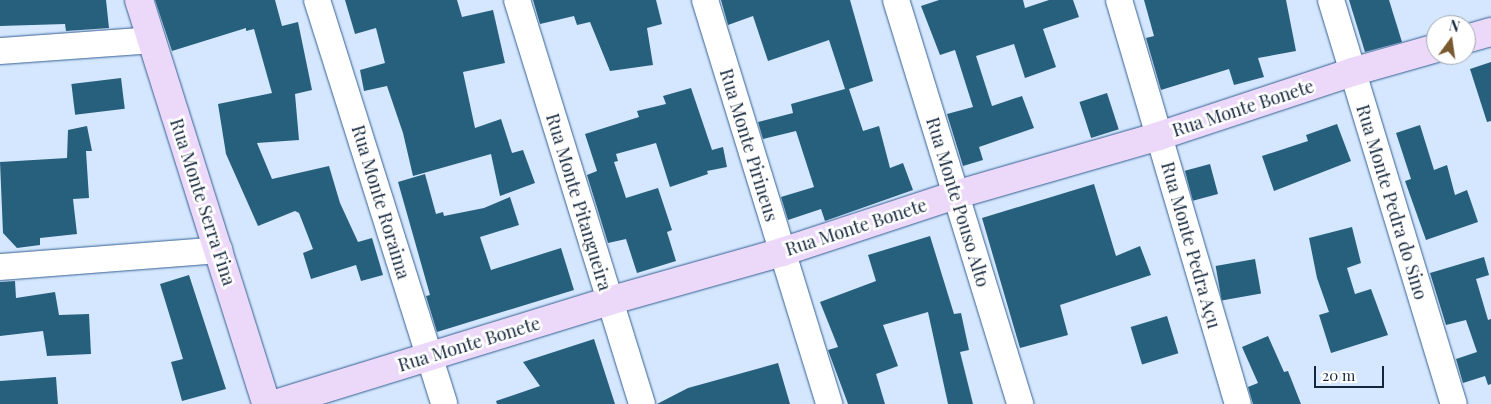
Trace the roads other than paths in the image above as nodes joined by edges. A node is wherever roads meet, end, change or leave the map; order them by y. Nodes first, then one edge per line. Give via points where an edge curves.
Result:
1 (139, 0) edge
2 (317, 0) edge
3 (517, 0) edge
4 (705, 0) edge
5 (896, 0) edge
6 (1119, 0) edge
7 (1331, 0) edge
8 (1491, 32) edge
9 (1476, 36) edge
10 (152, 40) junction
11 (1426, 51) edge
12 (0, 52) edge
13 (1352, 72) junction
14 (1159, 136) junction
15 (955, 195) junction
16 (220, 250) junction
17 (782, 252) junction
18 (0, 267) edge
19 (609, 301) junction
20 (429, 357) junction
21 (266, 404) edge
22 (276, 404) edge
23 (444, 404) edge
24 (642, 404) edge
25 (828, 404) edge
26 (1020, 404) edge
27 (1238, 404) edge
28 (1454, 404) edge

1 - 10 main road, Rua Monte Serra Fina
2 - 20 street, Rua Monte Roraima
3 - 19 street, Rua Monte Pitangueira
4 - 17 street, Rua Monte Pirineus
5 - 15 street, Rua Monte Pouso Alto
6 - 14 street, Rua Monte Pedra Açu
7 - 13 street, Rua Monte Pedra do Sino
8 - 9 main road
10 - 12 street
10 - 16 main road, Rua Monte Serra Fina
11 - 13 main road, Rua Monte Bonete
13 - 14 main road, Rua Monte Bonete
13 - 28 street, Rua Monte Pedra do Sino
14 - 15 main road, Rua Monte Bonete
14 - 27 street, Rua Monte Pedra Açu
15 - 17 main road, Rua Monte Bonete
15 - 26 street, Rua Monte Pouso Alto
16 - 18 street
16 - 21 main road, Rua Monte Serra Fina
17 - 19 main road, Rua Monte Bonete
17 - 25 street, Rua Monte Pirineus
19 - 20 main road, Rua Monte Bonete
19 - 24 street, Rua Monte Pitangueira
20 - 22 main road, Rua Monte Bonete
20 - 23 street, Rua Monte Roraima

